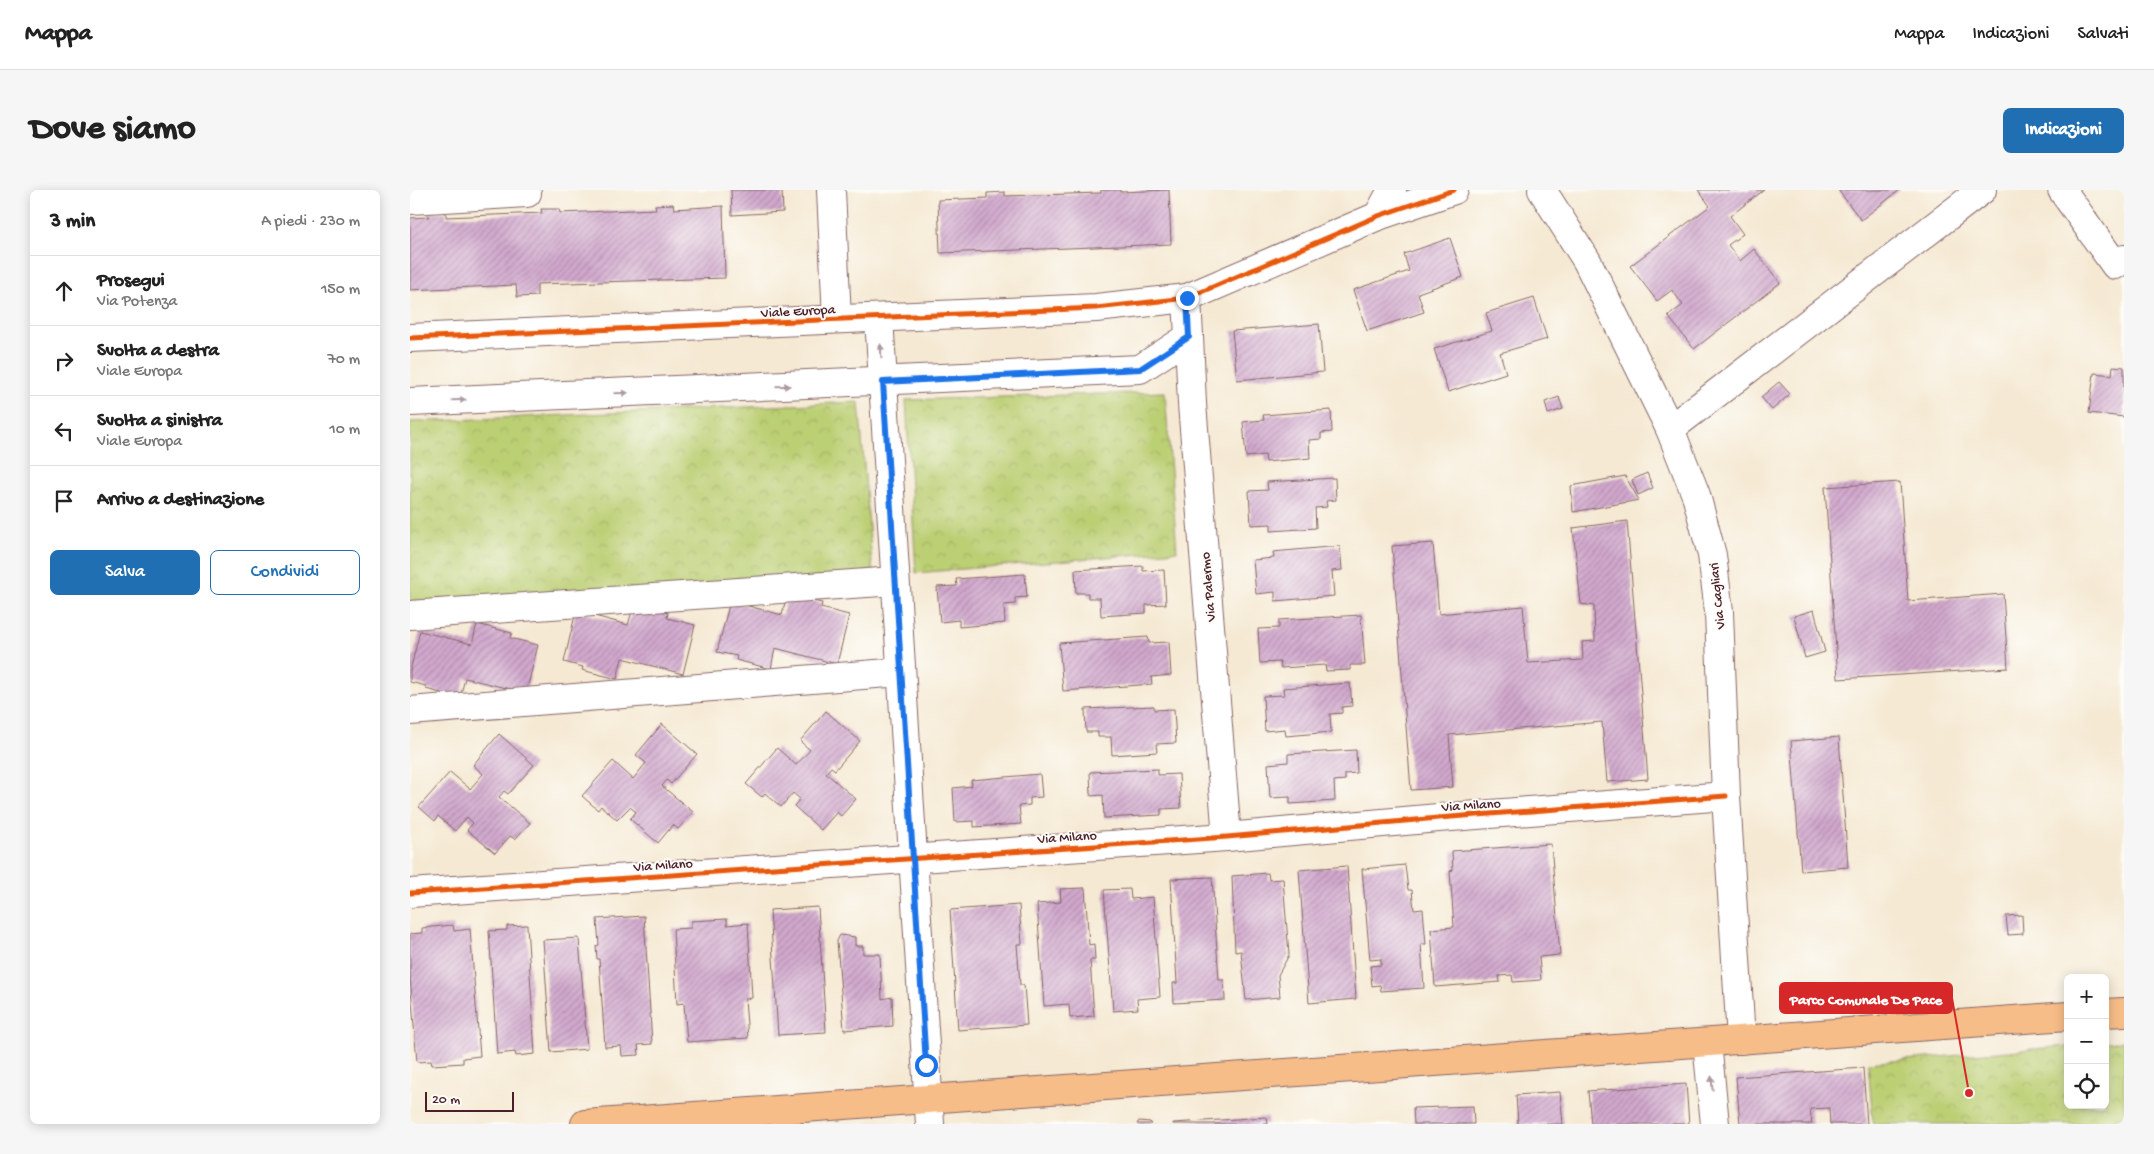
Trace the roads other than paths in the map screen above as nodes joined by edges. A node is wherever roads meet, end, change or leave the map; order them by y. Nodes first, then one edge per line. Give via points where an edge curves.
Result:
1 (526, 190) edge
2 (831, 190) edge
3 (1392, 190) edge
4 (1454, 190) edge
5 (1542, 190) edge
6 (1982, 190) edge
7 (2062, 190) edge
8 (410, 200) edge
9 (1378, 216) junction
10 (2124, 259) edge
11 (1187, 298) junction
12 (879, 318) junction
13 (837, 319) junction
14 (1189, 337) junction
15 (410, 338) edge
16 (883, 382) junction
17 (410, 402) edge
18 (1670, 429) junction
19 (895, 581) junction
20 (410, 615) edge
21 (901, 672) junction
22 (410, 711) edge
23 (1726, 796) junction
24 (1227, 837) junction
25 (913, 858) junction
26 (410, 893) edge
27 (2124, 1012) edge
28 (2109, 1013) edge
29 (2064, 1016) edge
30 (1741, 1040) junction
31 (1707, 1043) junction
32 (929, 1111) edge
33 (585, 1124) edge
34 (1715, 1124) edge

1 - 8 street via 527,193
2 - 13 street
3 - 9 street
4 - 9 street, Viale Europa
5 - 18 street, Via Cagliari via 1587,261
6 - 18 street
7 - 10 street via 2115,265
9 - 11 street, Viale Europa
11 - 12 street, Viale Europa via 1096,308
11 - 14 street
12 - 13 street, Viale Europa
16 -> 12 street
13 - 15 street, Viale Europa
14 - 16 street via 1140,369
14 - 24 street, Via Palermo
17 -> 16 street
16 - 19 street
18 - 23 street, Via Cagliari via 1696,495 1712,555 1719,612
19 - 20 street
19 - 21 street
21 - 22 street
21 - 25 street
23 - 24 street, Via Milano
23 - 30 street, Via Cagliari
24 - 25 street, Via Milano
25 - 26 street, Via Milano
25 - 32 street
27 - 28 main road
29 - 30 main road
30 - 31 main road
31 - 32 main road
34 -> 31 street
32 - 33 main road

